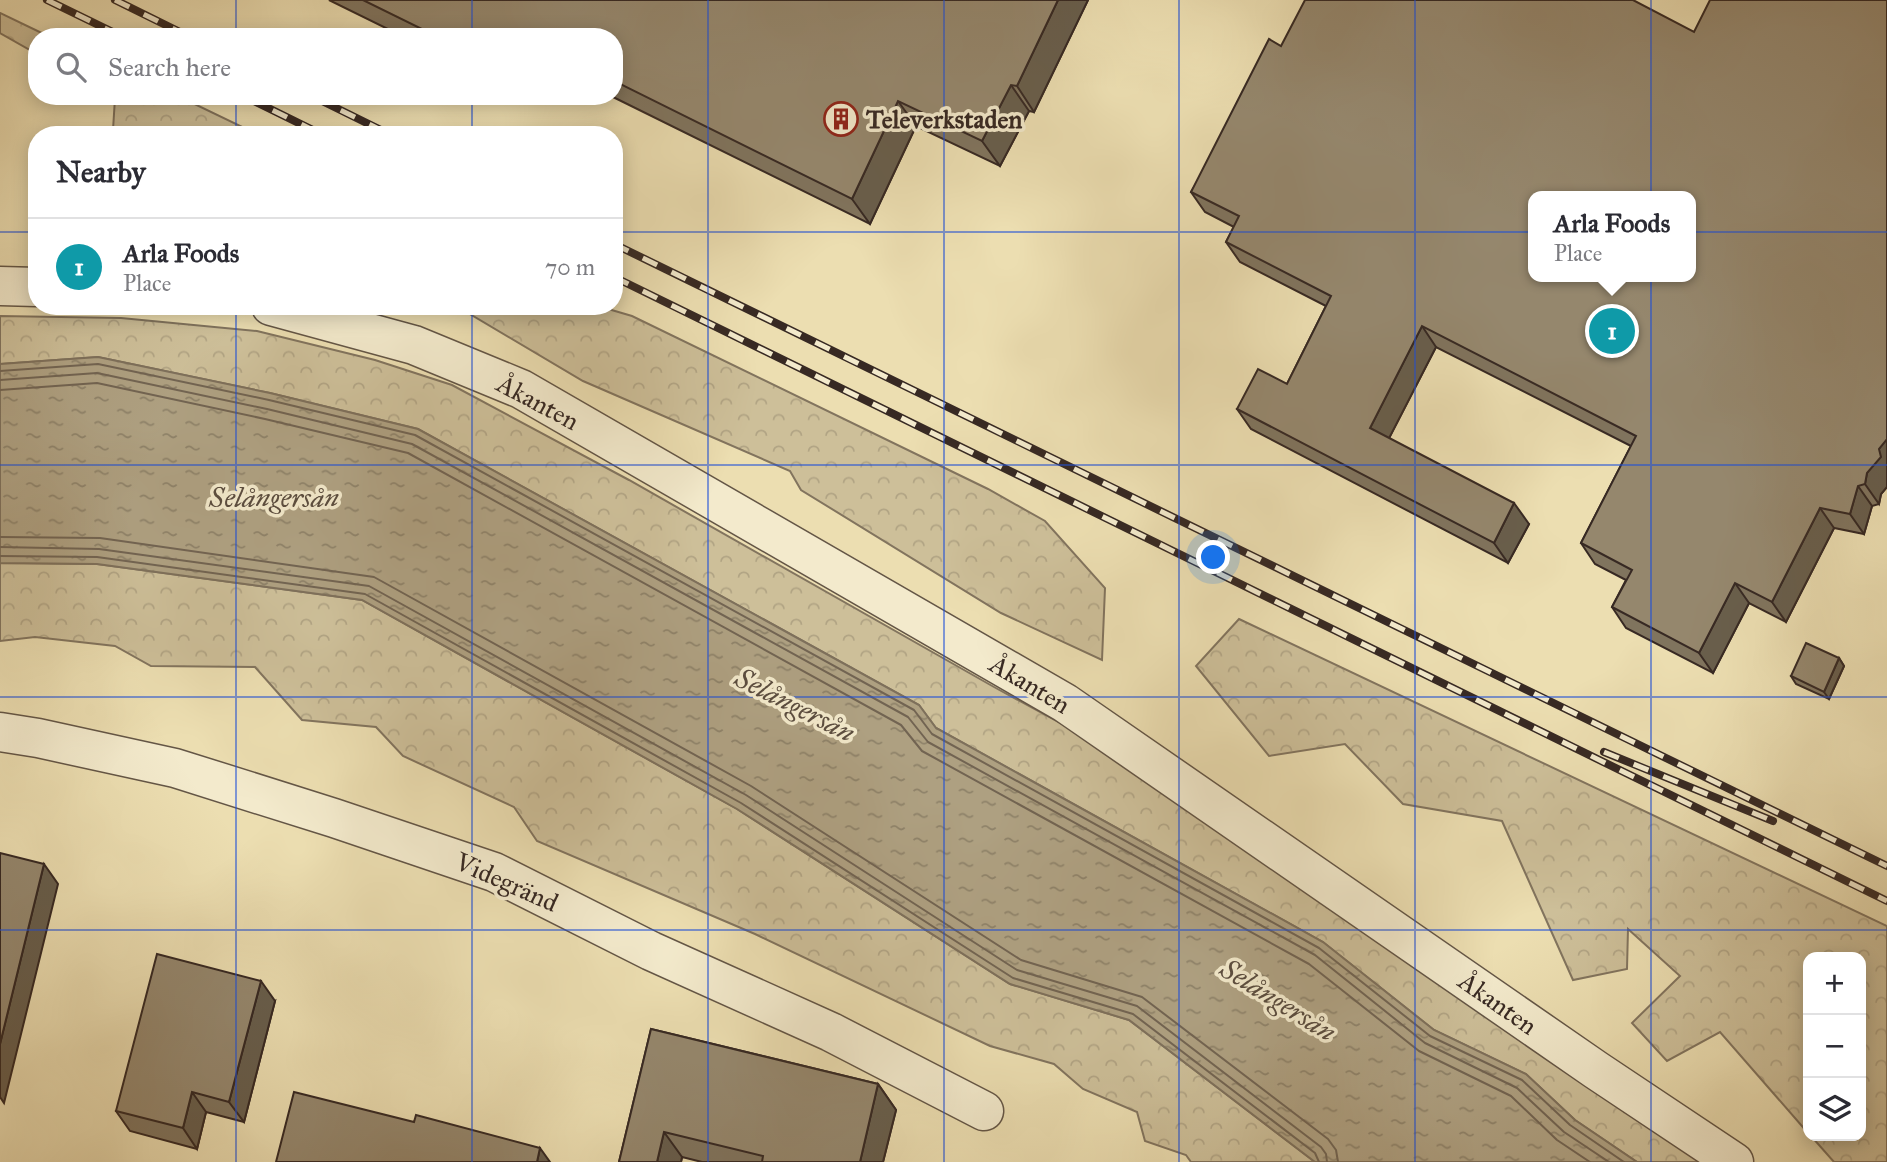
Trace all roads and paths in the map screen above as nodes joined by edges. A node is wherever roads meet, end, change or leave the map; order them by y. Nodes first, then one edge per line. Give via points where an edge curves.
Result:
1 (0, 286) edge
2 (28, 287) edge
3 (304, 315) edge
4 (0, 732) edge
5 (984, 1111) dead end
6 (1734, 1162) edge

1 - 2 street
3 - 6 street, Åkanten via 414,345 521,389 1065,703
4 - 5 street, Videgränd via 175,768 494,872 651,951 831,1032

